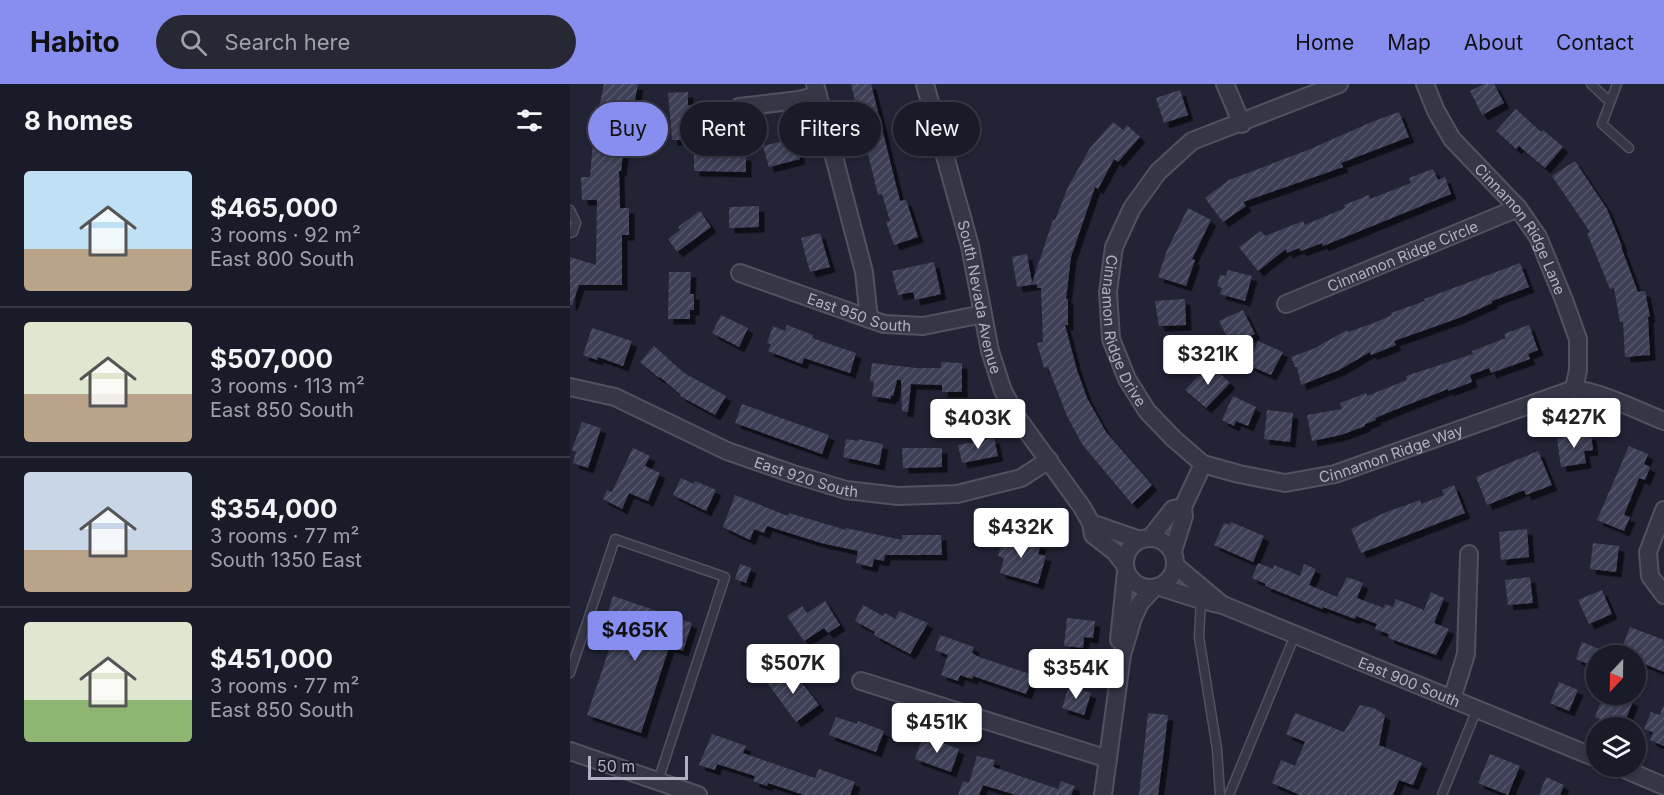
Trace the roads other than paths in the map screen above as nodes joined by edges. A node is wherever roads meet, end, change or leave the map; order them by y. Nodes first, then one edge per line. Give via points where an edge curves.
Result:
1 (925, 84) edge
2 (1225, 84) edge
3 (1339, 84) edge
4 (1425, 84) edge
5 (1591, 84) edge
6 (1617, 84) edge
7 (816, 90) edge
8 (1609, 101) junction
9 (767, 104) edge
10 (1242, 124) junction
11 (1629, 148) dead end
12 (1518, 208) junction
13 (570, 210) edge
14 (570, 233) edge
15 (740, 273) dead end
16 (1286, 304) dead end
17 (983, 314) junction
18 (869, 319) junction
19 (570, 387) edge
20 (1574, 389) junction
21 (1657, 418) edge
22 (1049, 460) junction
23 (1203, 464) junction
24 (1183, 507) junction
25 (1664, 510) edge
26 (1091, 523) junction
27 (1145, 538) junction
28 (1469, 554) dead end
29 (1174, 559) junction
30 (1126, 568) junction
31 (1157, 588) junction
32 (1664, 595) edge
33 (1201, 600) junction
34 (1223, 605) junction
35 (1295, 635) junction
36 (1122, 655) junction
37 (570, 673) edge
38 (861, 681) dead end
39 (1452, 699) junction
40 (1477, 709) junction
41 (1586, 754) edge
42 (571, 755) edge
43 (1108, 759) junction
44 (1643, 777) edge
45 (658, 782) junction
46 (1664, 786) edge
47 (698, 795) edge
48 (1103, 795) edge
49 (1220, 795) edge
50 (1229, 795) edge
51 (1442, 795) edge

1 - 17 street, South Nevada Avenue via 970,246
2 - 10 street
3 - 10 street, Cinnamon Ridge Drive
4 - 12 street, Cinnamon Ridge Lane via 1452,139
5 - 8 lane
6 - 8 lane
7 - 9 street via 799,100
7 - 18 street via 864,273
8 - 11 lane via 1602,124
10 - 23 street, Cinnamon Ridge Drive via 1192,141 1158,171 1132,208 1114,247 1108,292 1111,339 1126,379 1147,411
12 - 16 street, Cinnamon Ridge Circle
12 - 20 street, Cinnamon Ridge Lane via 1538,237 1578,339
13 - 14 lane via 576,223
15 - 18 street, East 950 South
17 - 18 street, East 950 South via 923,326
17 - 22 street, South Nevada Avenue via 1004,391 1019,420
19 - 22 street, East 920 South via 615,397 727,451 846,490 898,496 957,494 1021,478
20 - 21 street via 1612,398
20 - 23 street, Cinnamon Ridge Way via 1335,474 1286,483
22 - 26 street, South Nevada Avenue
23 - 24 street
24 - 27 street via 1173,509
24 - 29 street
25 - 32 street via 1648,552 1650,576
26 - 27 street
26 - 30 street, South Nevada Avenue via 1093,535 1115,552
27 - 29 street via 1164,541
27 - 30 street via 1128,550
28 - 39 street via 1466,654
29 - 31 street via 1170,579
29 - 34 street, East 900 South
30 - 31 street via 1137,585
30 - 36 street via 1118,636
31 - 33 street, East 900 South
31 - 36 street via 1140,603
33 - 34 street, East 900 South
33 - 49 lane via 1199,637 1217,749
34 - 35 street, East 900 South
35 - 39 street, East 900 South
35 - 50 lane
36 - 43 street
37 - 45 lane via 615,539 725,577
38 - 43 street
39 - 40 street, East 900 South
40 - 41 street, East 900 South
40 - 51 lane
42 - 45 street
43 - 48 street
44 - 46 street
45 - 47 street

